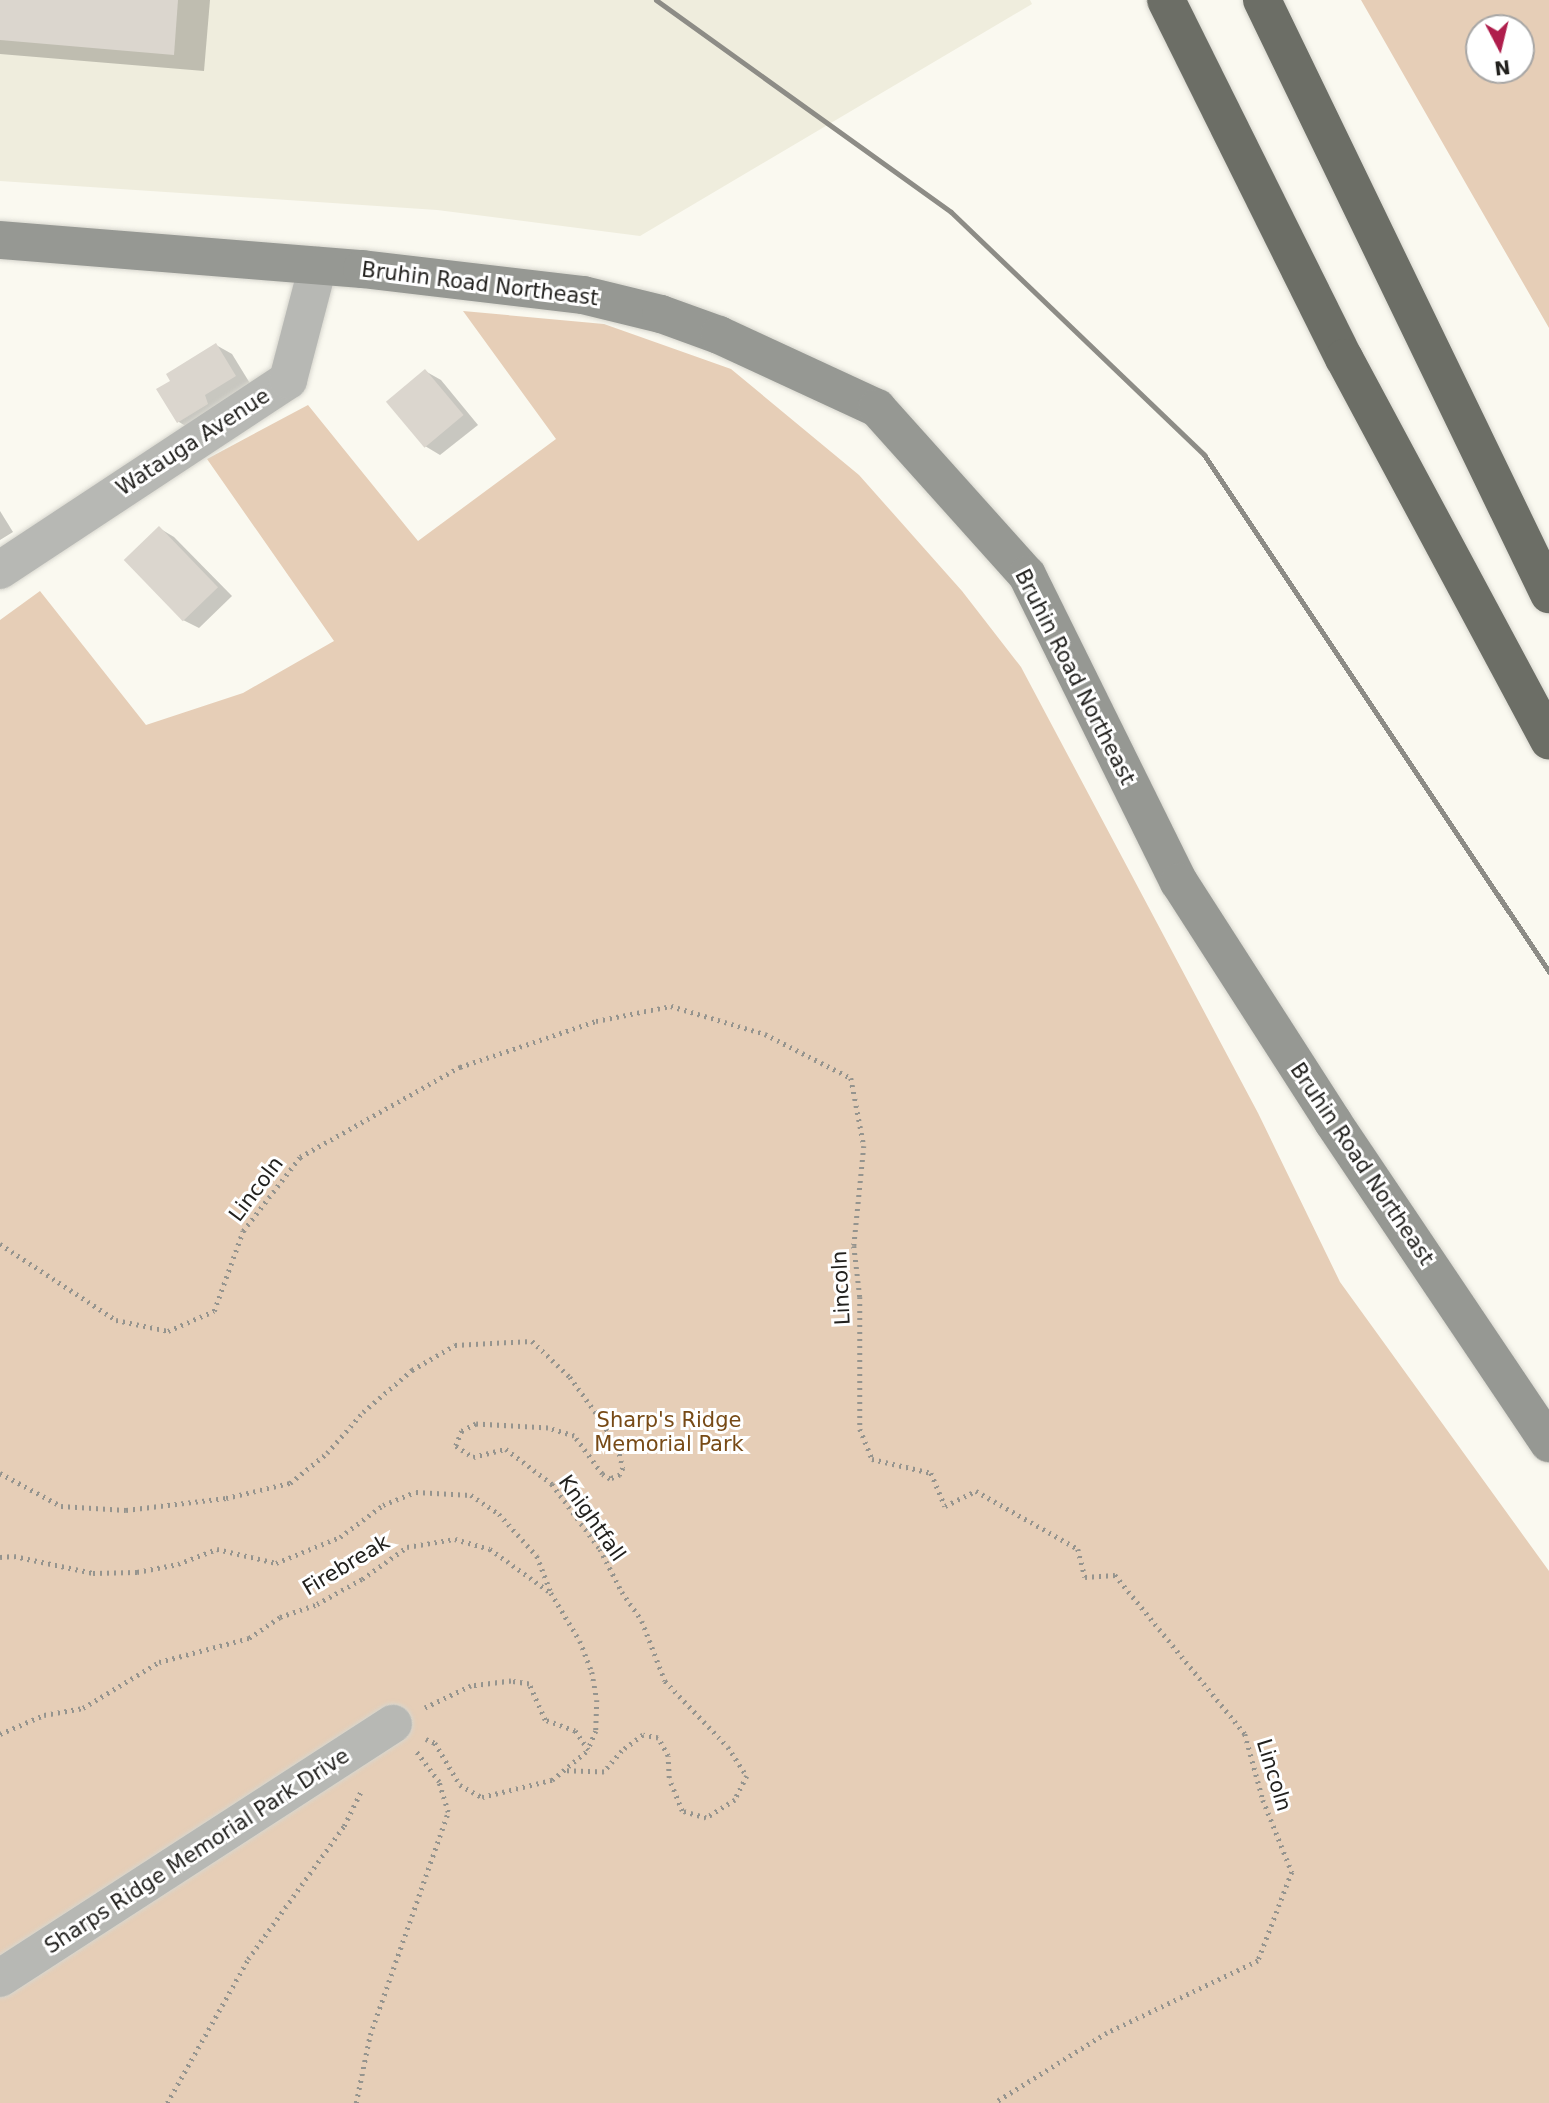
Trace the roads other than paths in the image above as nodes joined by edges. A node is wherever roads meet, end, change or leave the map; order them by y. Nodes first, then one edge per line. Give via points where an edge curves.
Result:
1 (1167, 0) edge
2 (1262, 0) edge
3 (0, 240) edge
4 (318, 266) junction
5 (1496, 488) junction
6 (1549, 530) edge
7 (0, 570) edge
8 (1549, 594) edge
9 (1549, 741) edge
10 (1549, 1443) edge
11 (393, 1724) road end
12 (0, 1978) edge

1 - 9 highway via 1344,358
2 - 5 highway
3 - 4 main road, Bruhin Road Northeast
4 - 7 street, Watauga Avenue via 288,380
4 - 10 main road, Bruhin Road Northeast via 508,284 648,310 719,335 877,408 1027,575 1179,882 1333,1122
5 - 6 highway
5 - 8 highway
11 - 12 street, Sharps Ridge Memorial Park Drive

